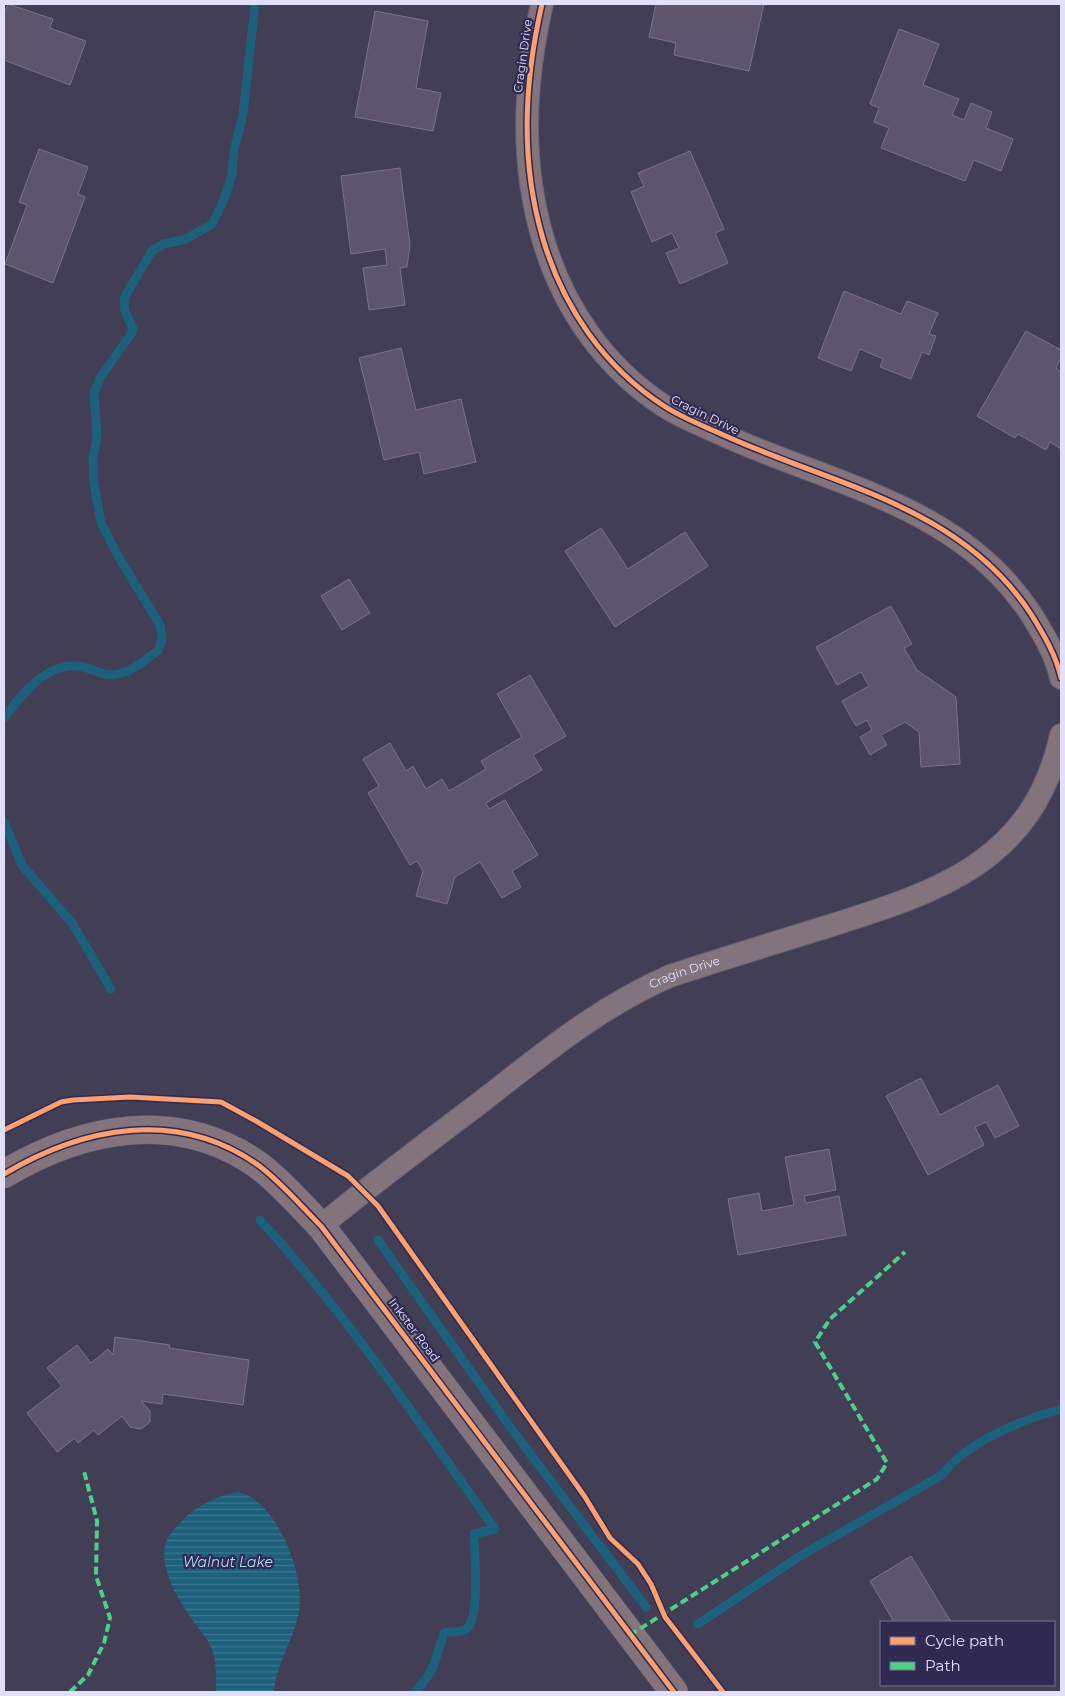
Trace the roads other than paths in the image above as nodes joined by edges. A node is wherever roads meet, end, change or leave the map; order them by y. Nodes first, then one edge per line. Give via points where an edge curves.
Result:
1 (542, 4) edge
2 (1061, 678) edge
3 (1061, 735) edge
4 (1058, 762) edge
5 (4, 1174) edge
6 (321, 1226) junction
7 (674, 1692) edge

1 - 2 street, Cragin Drive via 528,82 526,128 531,182 549,259 562,290 598,347 632,382 664,406 753,448 908,510 966,543 1019,596 1057,660
3 - 4 street, Cragin Drive
4 - 6 street, Cragin Drive via 1022,824 979,863 912,899 670,976 634,992 571,1033
5 - 6 street, Inkster Road via 50,1149 94,1136 136,1129 194,1137 223,1147 258,1166
6 - 7 street, Inkster Road

